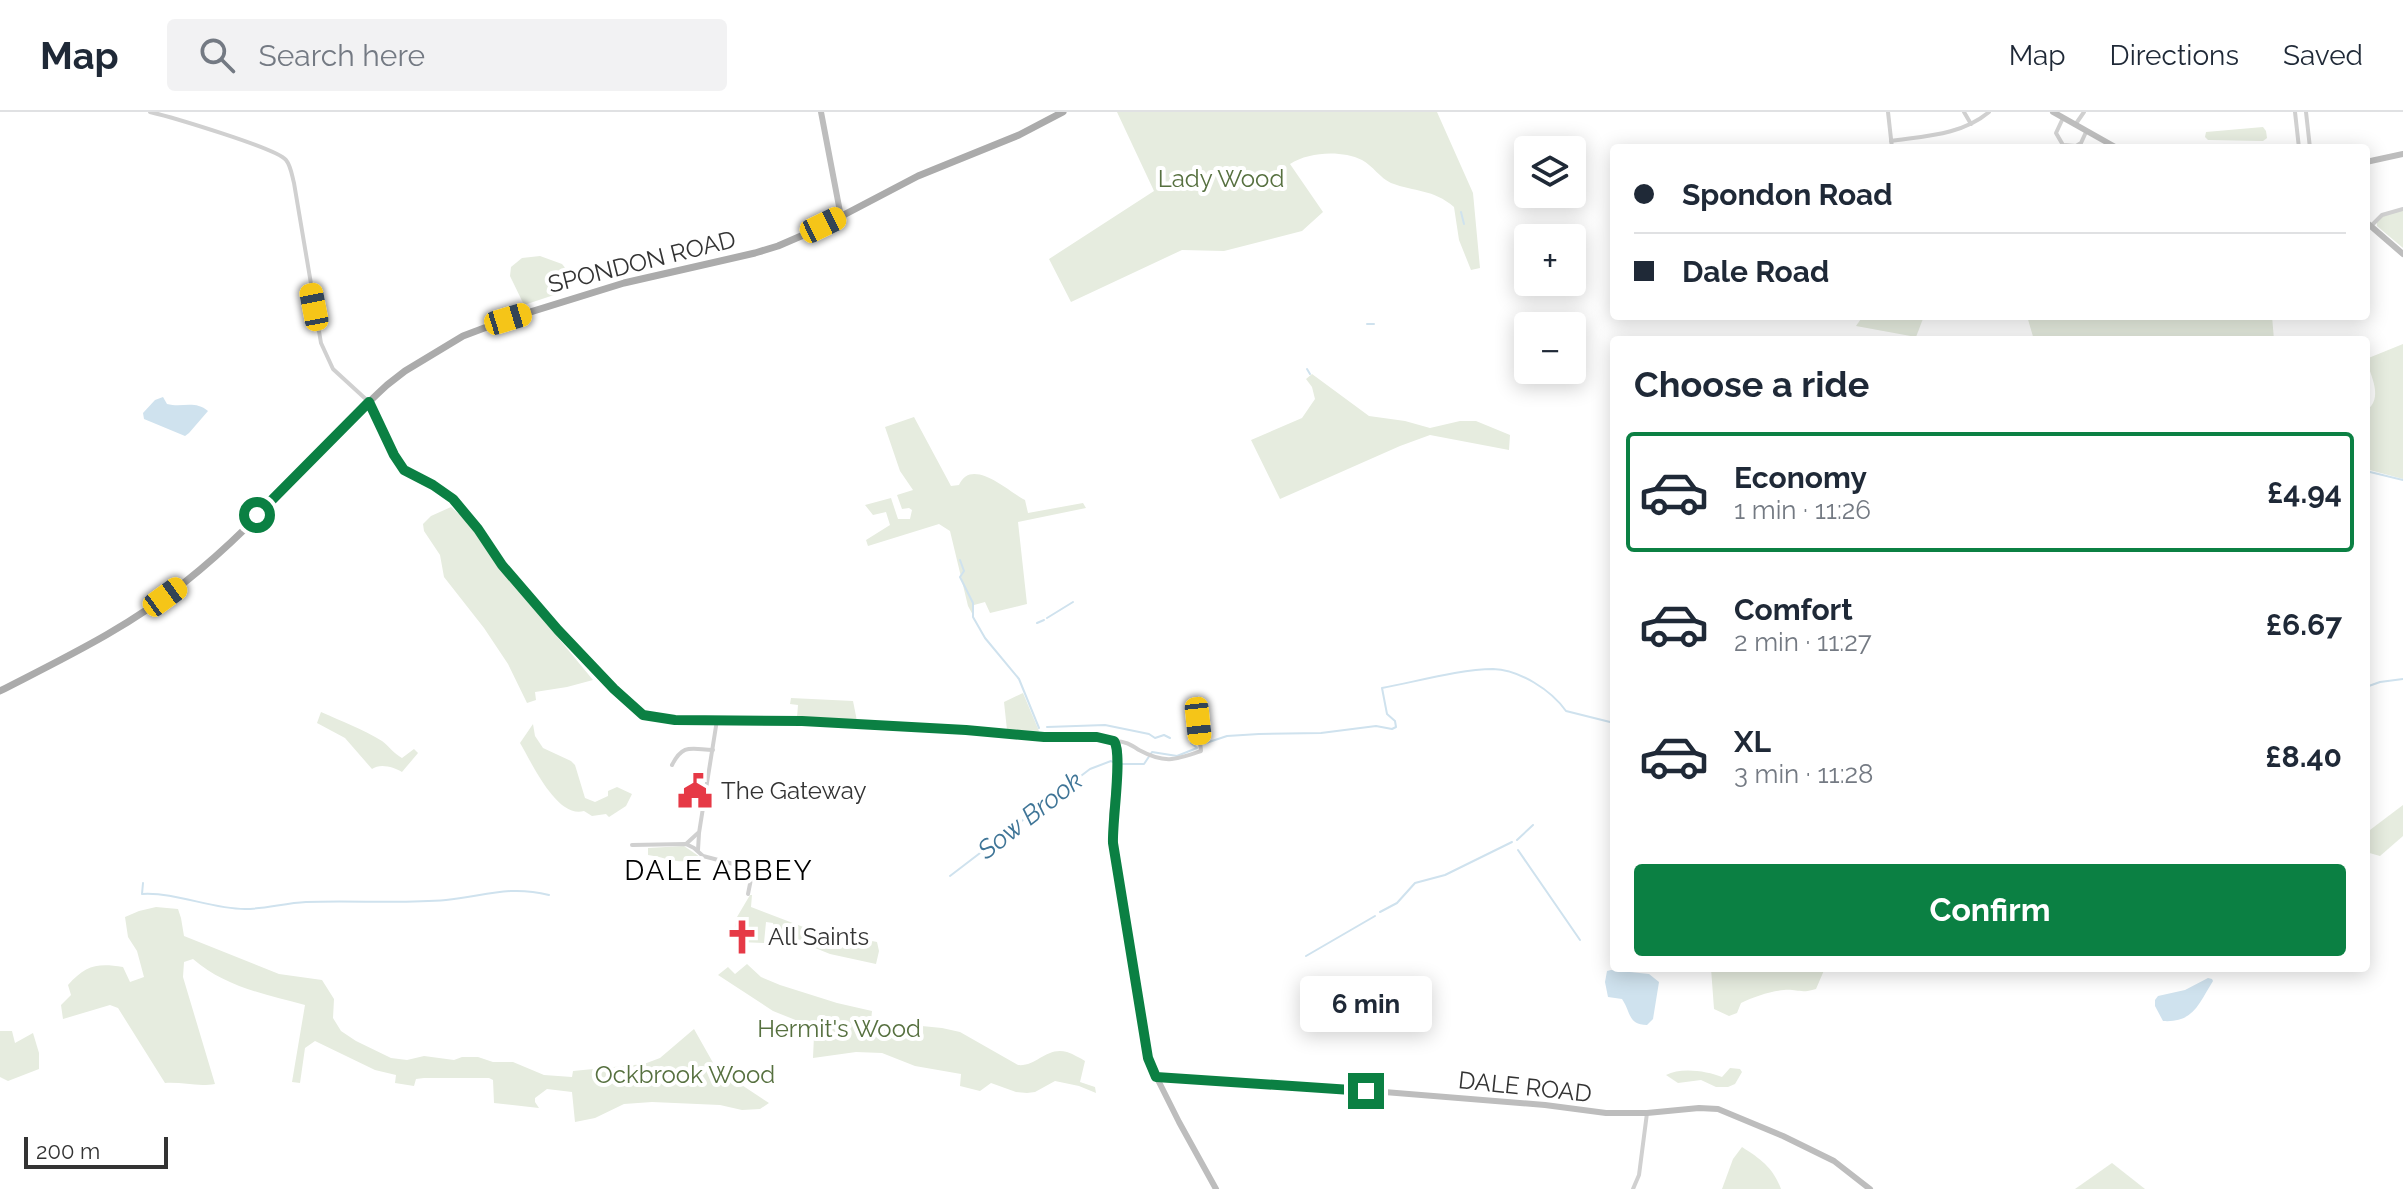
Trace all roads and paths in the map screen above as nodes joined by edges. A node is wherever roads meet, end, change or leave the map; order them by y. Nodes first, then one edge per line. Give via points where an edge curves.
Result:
1 (150, 112) edge
2 (821, 112) edge
3 (1063, 112) edge
4 (1888, 112) edge
5 (1964, 112) edge
6 (1989, 112) edge
7 (2053, 112) edge
8 (2084, 112) edge
9 (2295, 112) edge
10 (2306, 112) edge
11 (2063, 118) junction
12 (1971, 124) junction
13 (2075, 125) junction
14 (2086, 132) junction
15 (1891, 141) junction
16 (1891, 144) edge
17 (2061, 144) edge
18 (2079, 144) edge
19 (2109, 144) edge
20 (2299, 144) edge
21 (2310, 144) edge
22 (2403, 154) edge
23 (2370, 161) edge
24 (2403, 209) edge
25 (841, 217) junction
26 (2370, 223) edge
27 (2370, 226) edge
28 (2403, 254) edge
29 (369, 402) junction
30 (0, 691) edge
31 (1199, 717) dead end
32 (717, 720) junction
33 (1114, 741) junction
34 (713, 750) junction
35 (672, 765) dead end
36 (699, 833) junction
37 (686, 844) junction
38 (632, 845) dead end
39 (698, 850) junction
40 (748, 894) dead end
41 (1156, 1077) junction
42 (1647, 1113) junction
43 (1216, 1189) edge
44 (1633, 1189) edge
45 (1870, 1189) edge

1 - 29 street via 287,161 321,343 333,369
2 - 25 street
3 - 25 main road, SPONDON ROAD via 918,176
4 - 15 street
5 - 12 street
6 - 12 street
7 - 11 street
8 - 13 street
9 - 20 street
10 - 21 street
11 - 13 street
11 - 17 street via 2056,133
12 - 15 street
13 - 14 street
14 - 18 street
14 - 19 street
15 - 16 street
22 - 23 street
24 - 26 street
25 - 29 main road, SPONDON ROAD via 759,252 624,283 463,336 405,371
27 - 28 street
29 - 30 main road, SPONDON ROAD via 187,581 125,624
29 - 32 street via 404,470 453,499 558,630 635,710 652,717
31 - 33 street via 1201,751 1178,759 1157,758
32 - 33 street
32 - 34 street
33 - 41 street via 1119,751 1113,843 1148,1058
34 - 35 street via 682,750
34 - 36 street
36 - 37 street
36 - 39 street
37 - 38 street
37 - 39 street
39 - 40 street via 750,872
41 - 42 street, DALE ROAD
41 - 43 street
42 - 44 street
42 - 45 street, DALE ROAD via 1718,1109 1841,1165

